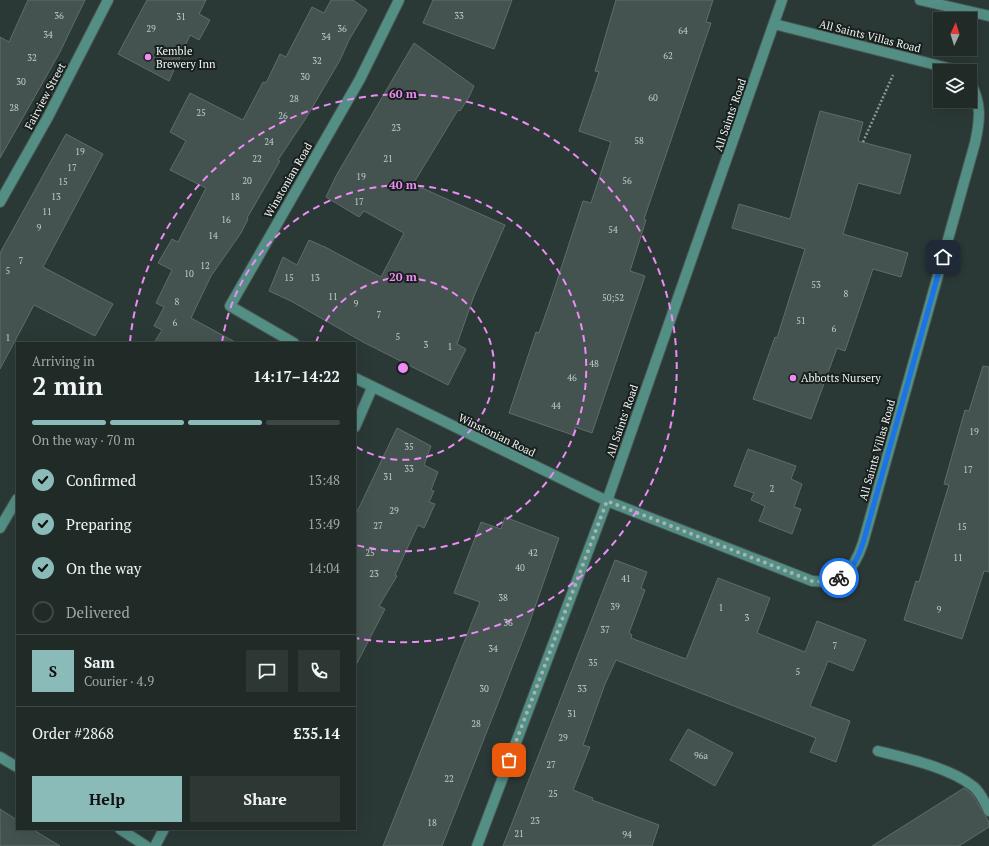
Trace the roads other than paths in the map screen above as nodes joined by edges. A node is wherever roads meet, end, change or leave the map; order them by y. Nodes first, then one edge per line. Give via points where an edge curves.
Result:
1 (108, 0) edge
2 (399, 0) edge
3 (782, 0) edge
4 (920, 0) edge
5 (989, 16) edge
6 (774, 24) junction
7 (933, 64) edge
8 (977, 98) edge
9 (0, 202) edge
10 (292, 342) edge
11 (356, 379) edge
12 (372, 388) junction
13 (356, 425) edge
14 (16, 500) edge
15 (607, 501) junction
16 (0, 528) edge
17 (878, 751) dead end
18 (0, 757) edge
19 (16, 766) edge
20 (989, 811) edge
21 (122, 830) edge
22 (163, 830) edge
23 (146, 846) edge
24 (155, 846) edge
25 (477, 846) edge

1 - 9 street, Fairview Street via 48,117
2 - 10 street, Winstonian Road via 360,79 230,306
3 - 6 street, All Saints' Road
4 - 5 street
6 - 7 street, All Saints Villas Road
6 - 15 street, All Saints' Road
8 - 15 street, All Saints Villas Road via 979,127 865,535 854,564 847,573 824,582 812,581
11 - 12 street, Winstonian Road
12 - 13 street
12 - 15 street, Winstonian Road
14 - 16 street
15 - 25 street, All Saints' Road
17 - 20 street via 911,759 959,778 978,791
18 - 19 street
21 - 23 street
22 - 24 street

